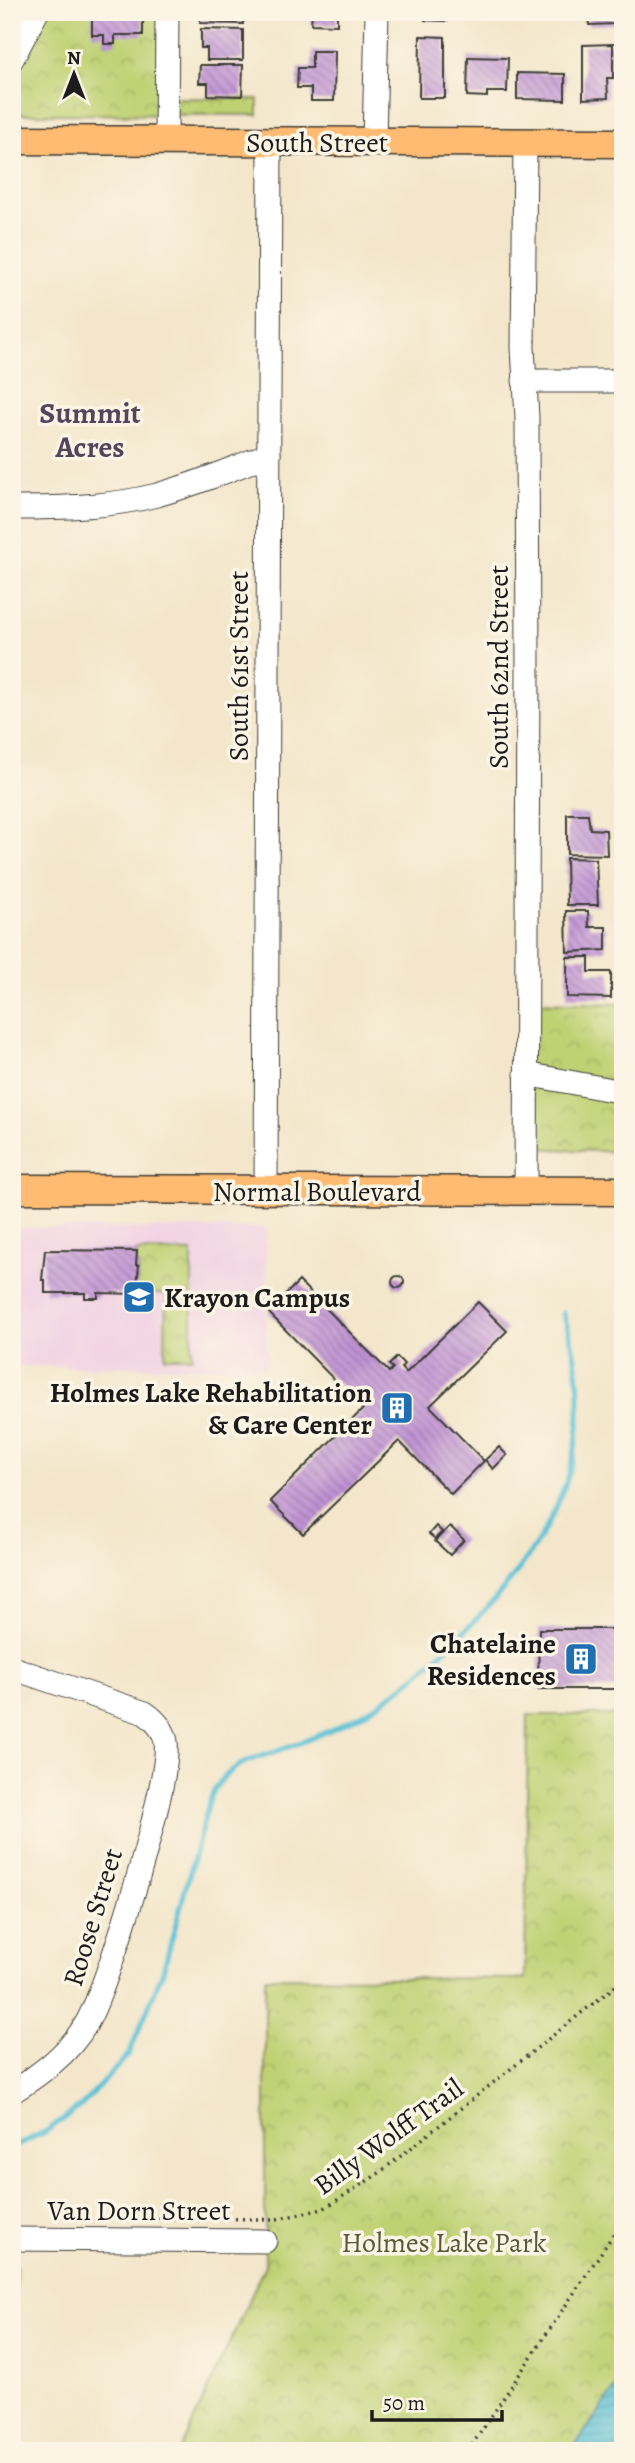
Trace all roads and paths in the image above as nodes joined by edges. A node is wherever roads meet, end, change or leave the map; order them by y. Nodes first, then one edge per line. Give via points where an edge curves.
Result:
1 (37, 12) edge
2 (167, 12) edge
3 (377, 12) edge
4 (12, 59) edge
5 (12, 140) edge
6 (166, 141) junction
7 (270, 141) junction
8 (374, 142) junction
9 (525, 143) junction
10 (623, 143) edge
11 (524, 381) junction
12 (623, 381) edge
13 (269, 454) junction
14 (12, 508) edge
15 (526, 1073) junction
16 (623, 1091) edge
17 (12, 1189) edge
18 (266, 1191) junction
19 (623, 1191) edge
20 (526, 1192) junction
21 (12, 1668) edge
22 (623, 1980) edge
23 (12, 2092) edge
24 (107, 2218) dead end
25 (623, 2220) edge
26 (12, 2239) edge
27 (265, 2241) dead end
28 (468, 2451) edge

1 - 4 street
2 - 6 street
3 - 8 street
5 - 6 main road, South Street
6 - 7 main road, South Street
7 - 8 main road, South Street
7 - 13 street, South 61st Street
8 - 9 main road, South Street
9 - 10 main road, South Street
9 - 11 street, South 62nd Street
11 - 12 street
11 - 15 street, South 62nd Street
13 - 14 street via 155,495 69,508
13 - 18 street, South 61st Street
15 - 16 street
15 - 20 street, South 62nd Street
17 - 18 main road, Normal Boulevard
18 - 20 main road, Normal Boulevard
19 - 20 main road, Normal Boulevard
21 - 23 street, Roose Street via 145,1713 160,1727 166,1745 162,1785 102,1992 76,2039
22 - 24 path, Billy Wolff Trail via 378,2174 323,2209 277,2219
25 - 28 path
26 - 27 street, Van Dorn Street

